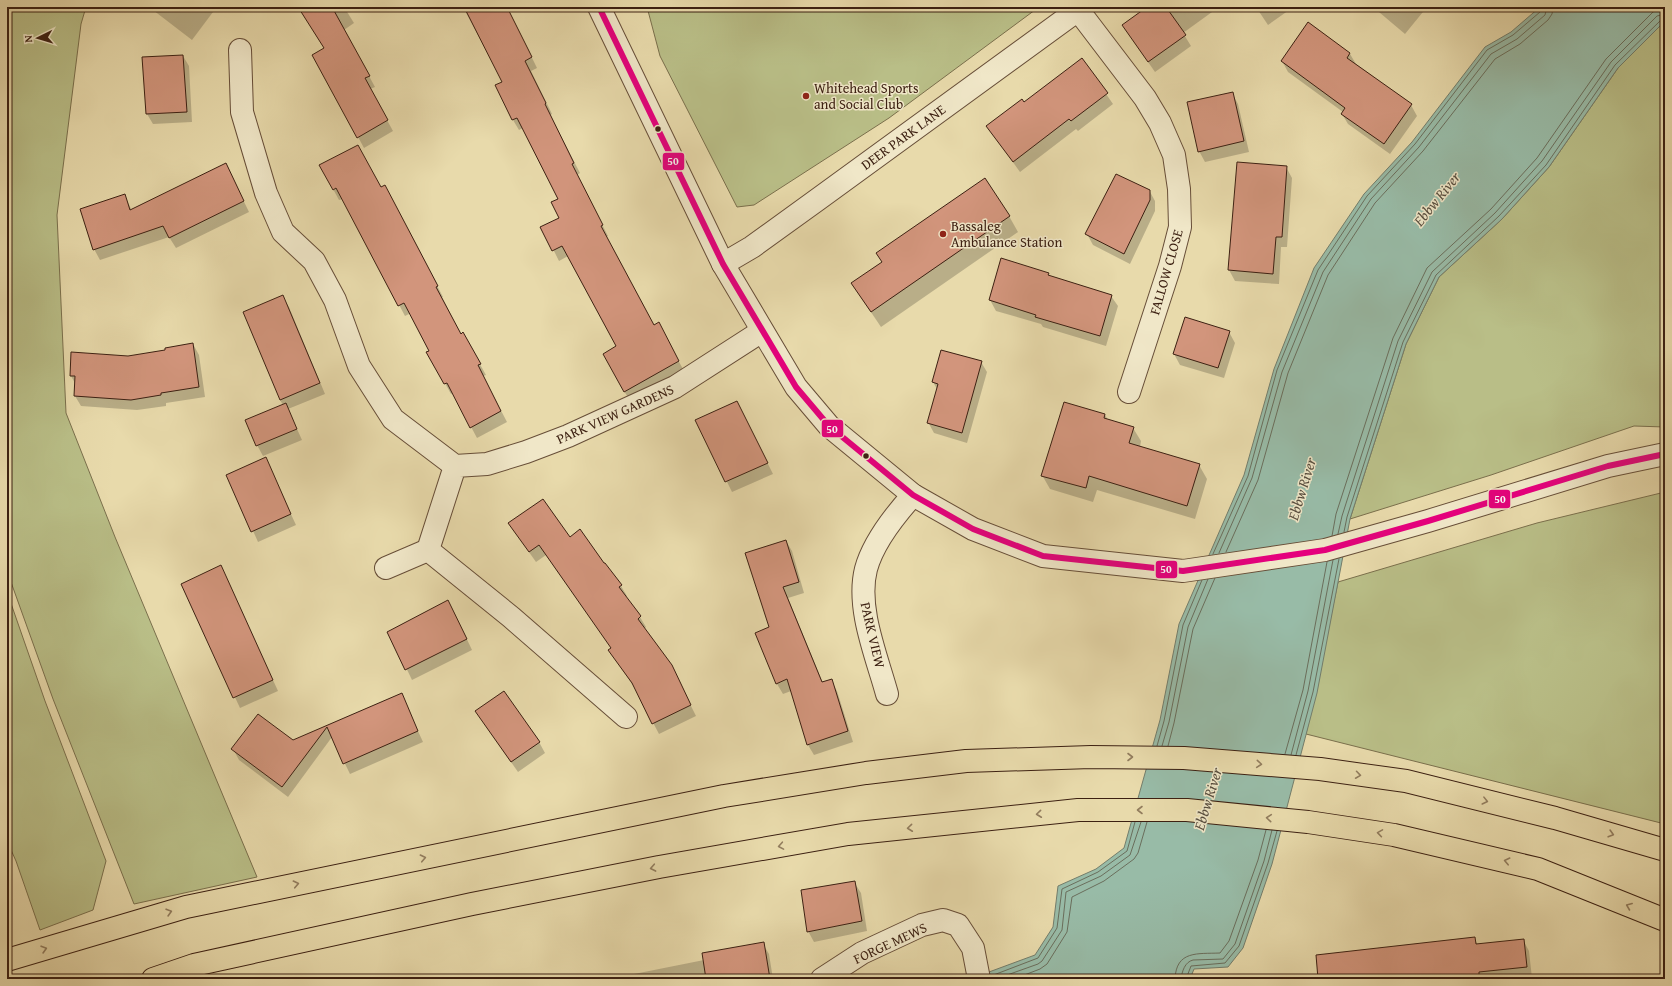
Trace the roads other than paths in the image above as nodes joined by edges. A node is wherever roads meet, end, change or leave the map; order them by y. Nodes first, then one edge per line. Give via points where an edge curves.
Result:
1 (599, 7) edge
2 (1080, 8) edge
3 (240, 50) dead end
4 (723, 264) junction
5 (762, 331) junction
6 (1129, 392) dead end
7 (1665, 454) edge
8 (455, 466) junction
9 (913, 495) junction
10 (428, 550) junction
11 (386, 568) dead end
12 (887, 694) dead end
13 (626, 717) dead end
14 (1665, 850) edge
15 (1665, 920) edge
16 (7, 960) edge
17 (153, 979) edge
18 (822, 979) edge
19 (979, 979) edge

1 - 4 street
2 - 4 street, DEER PARK LANE via 786,223
2 - 6 street, FALLOW CLOSE via 1160,123 1174,155 1179,189 1180,228
3 - 8 street via 242,112 266,193 283,232 314,261 335,300 359,366 393,419
4 - 5 street
5 - 8 street, PARK VIEW GARDENS via 675,388 568,436 487,464
5 - 9 street via 796,387 829,426
7 - 9 street via 1608,466 1324,550 1183,571 1043,556 973,529
8 - 10 street
9 - 12 street, PARK VIEW via 892,517 872,554 864,580 863,602 866,618
10 - 11 street
10 - 13 street via 511,617
16 -> 14 main road via 186,907 724,796 866,773 966,761 1090,757 1184,758 1320,769 1406,782 1555,818
15 -> 17 main road via 1538,868 1394,835 1308,822 1187,810 1078,810 848,834 659,867 472,904 194,965
18 - 19 street, FORGE MEWS via 862,953 922,925 943,920 958,925 973,948

